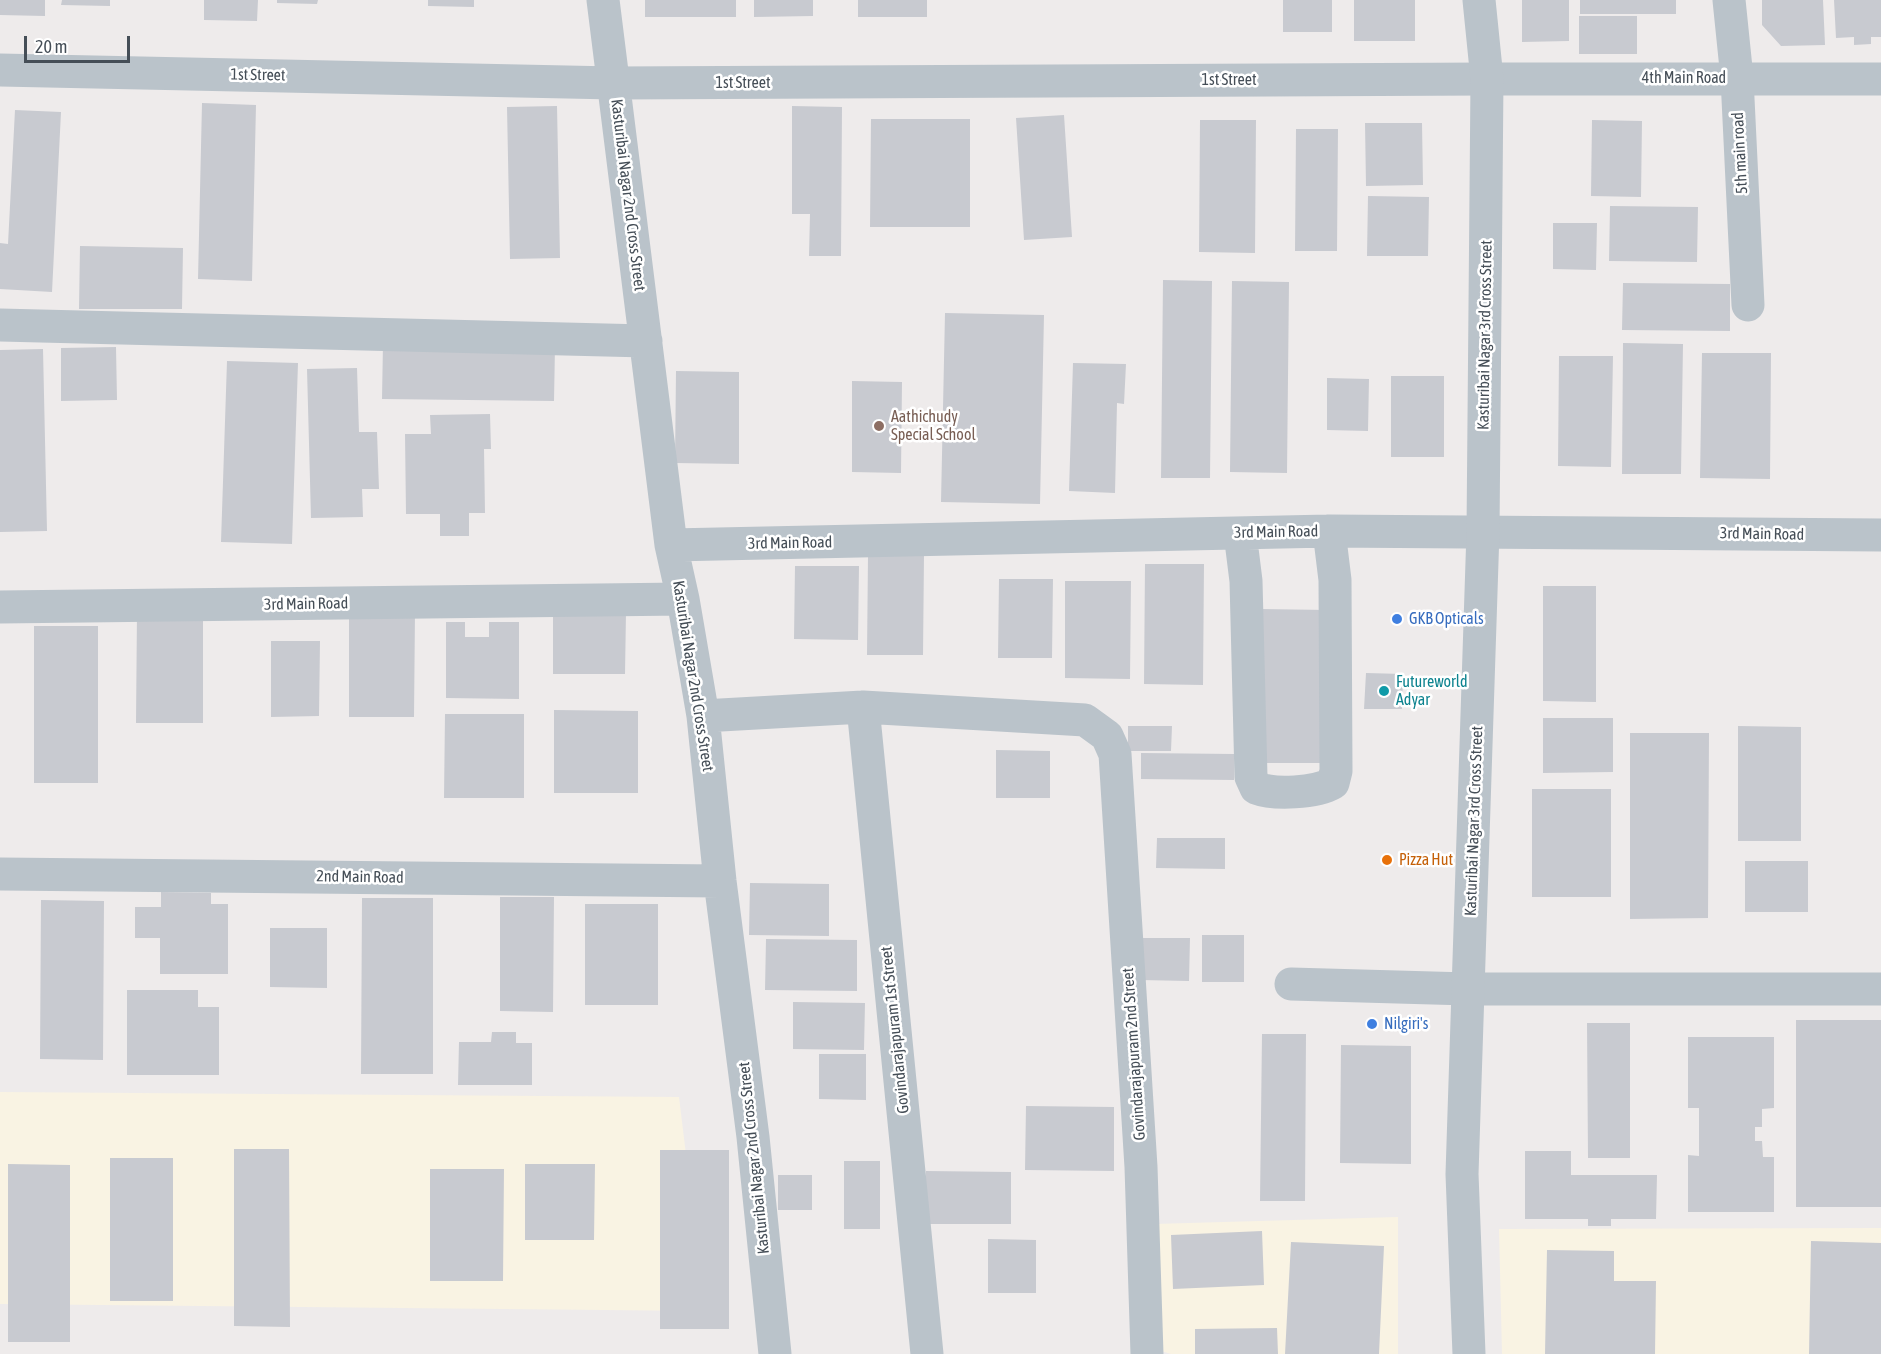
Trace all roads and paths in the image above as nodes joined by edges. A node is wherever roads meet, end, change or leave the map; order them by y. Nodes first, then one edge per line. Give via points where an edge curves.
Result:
1 (603, 0) edge
2 (1479, 0) edge
3 (1729, 0) edge
4 (0, 70) edge
5 (1737, 78) junction
6 (1487, 79) junction
7 (1881, 79) edge
8 (614, 83) junction
9 (1748, 305) dead end
10 (0, 325) edge
11 (646, 341) junction
12 (1329, 531) junction
13 (1483, 531) junction
14 (1240, 533) junction
15 (1881, 535) edge
16 (671, 545) junction
17 (683, 599) junction
18 (0, 607) edge
19 (863, 707) junction
20 (703, 716) junction
21 (0, 874) edge
22 (720, 881) junction
23 (1291, 984) dead end
24 (1468, 989) junction
25 (1881, 989) edge
26 (775, 1354) edge
27 (927, 1354) edge
28 (1147, 1354) edge
29 (1469, 1354) edge

1 - 8 street, Kasturibai Nagar 2nd Cross Street
2 - 6 street, Kasturibai Nagar 3rd Cross Street
3 - 5 street, 5th main road
4 - 8 street, 1st Street
5 - 6 street, 4th Main Road
5 - 7 street, 4th Main Road
5 - 9 street, 5th main road
6 - 8 street, 1st Street
6 - 13 street, Kasturibai Nagar 3rd Cross Street
8 - 11 street, Kasturibai Nagar 2nd Cross Street
10 - 11 street
11 - 16 street, Kasturibai Nagar 2nd Cross Street
12 - 13 street, 3rd Main Road
12 - 14 street, 3rd Main Road
12 - 14 street via 1335,580 1336,771 1333,783 1322,789 1265,791 1256,788 1251,777 1246,581
13 - 15 street, 3rd Main Road
13 - 24 street, Kasturibai Nagar 3rd Cross Street
14 - 16 street, 3rd Main Road
16 - 17 street, Kasturibai Nagar 2nd Cross Street
17 - 18 street, 3rd Main Road
17 - 20 street, Kasturibai Nagar 2nd Cross Street
19 - 20 street
19 - 27 street, Govindarajapuram 1st Street
19 - 28 street, Govindarajapuram 2nd Street via 1085,720 1107,736 1115,754 1141,1167
20 - 22 street, Kasturibai Nagar 2nd Cross Street
21 - 22 street, 2nd Main Road
22 - 26 street, Kasturibai Nagar 2nd Cross Street via 753,1137
23 - 24 street
24 - 25 street
24 - 29 street, Kasturibai Nagar 3rd Cross Street via 1462,1174

